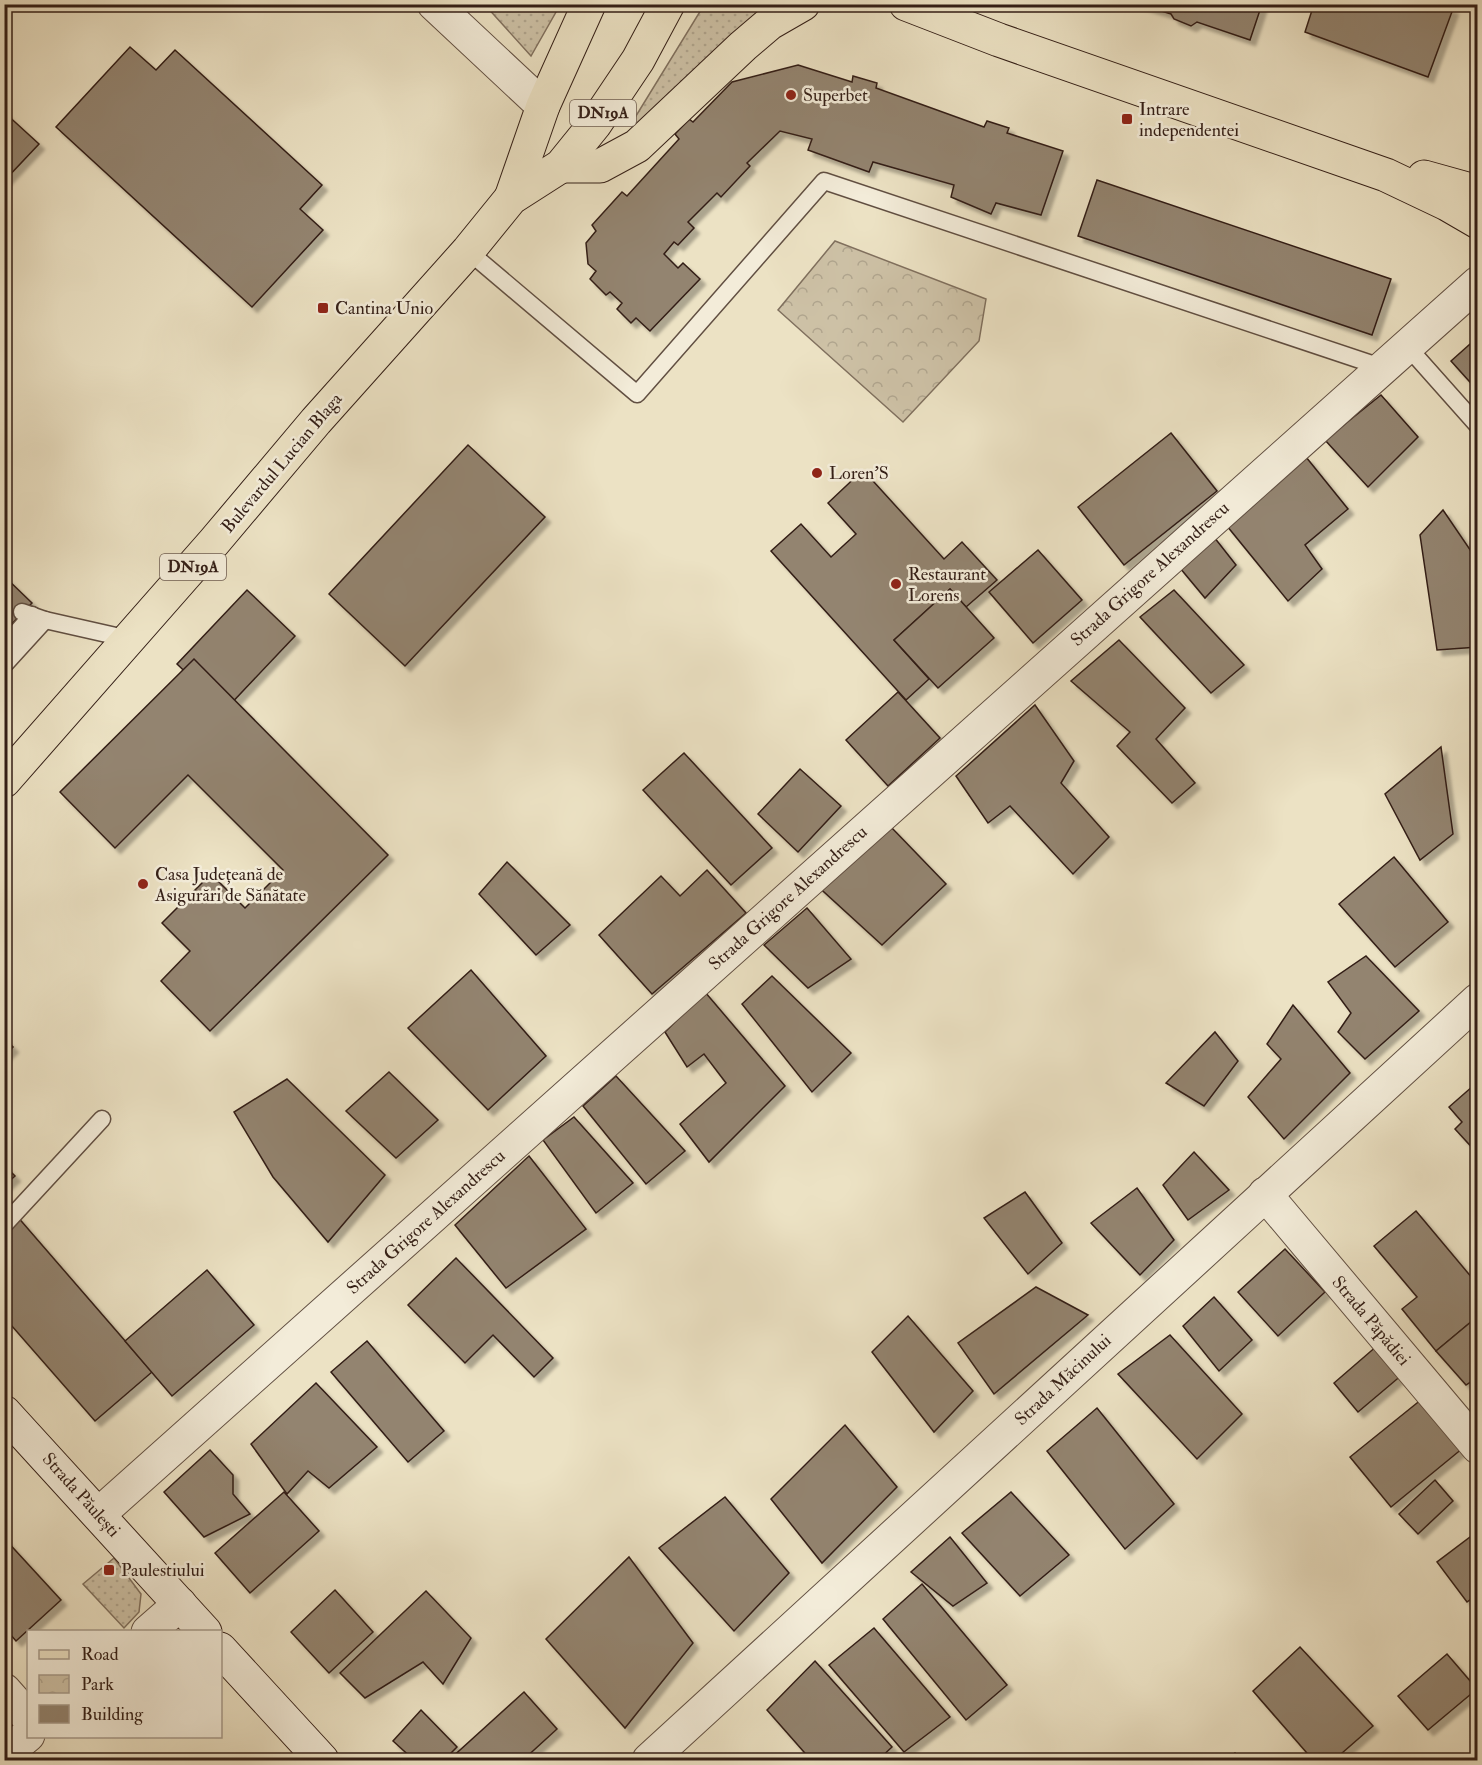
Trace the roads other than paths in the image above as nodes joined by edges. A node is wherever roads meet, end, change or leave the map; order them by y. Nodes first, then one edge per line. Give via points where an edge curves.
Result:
1 (434, 4) edge
2 (589, 4) edge
3 (668, 4) edge
4 (803, 4) edge
5 (910, 5) edge
6 (543, 106) junction
7 (1248, 127) junction
8 (561, 166) junction
9 (1478, 192) edge
10 (511, 198) junction
11 (1478, 222) edge
12 (468, 251) junction
13 (1478, 283) edge
14 (1406, 345) junction
15 (1381, 367) junction
16 (1478, 426) edge
17 (33, 616) junction
18 (8, 638) edge
19 (129, 639) junction
20 (4, 665) edge
21 (4, 781) edge
22 (1478, 1000) edge
23 (102, 1119) dead end
24 (1265, 1194) junction
25 (4, 1224) edge
26 (4, 1412) edge
27 (1478, 1447) edge
28 (99, 1514) junction
29 (180, 1604) junction
30 (150, 1630) edge
31 (203, 1630) edge
32 (222, 1651) edge
33 (4, 1690) edge
34 (27, 1716) edge
35 (27, 1736) edge
36 (4, 1755) edge
37 (322, 1761) edge
38 (649, 1761) edge

1 - 6 street
2 - 6 main road, Bulevardul Lucian Blaga / DN19A
3 - 8 main road, Bulevardul Lucian Blaga / DN19A via 638,60
4 - 8 main road via 770,23 743,46 637,146 600,166
5 - 7 main road
6 - 10 main road, Bulevardul Lucian Blaga / DN19A
7 - 9 main road
7 - 11 main road via 1386,175
8 - 10 main road, Bulevardul Lucian Blaga / DN19A
10 - 12 main road, Bulevardul Lucian Blaga / DN19A
12 - 15 lane via 637,394 824,181
12 - 19 main road, Bulevardul Lucian Blaga / DN19A
13 - 14 street, Strada Grigore Alexandrescu
14 - 15 street, Strada Grigore Alexandrescu
14 - 16 lane
15 - 28 street, Strada Grigore Alexandrescu
17 - 18 lane
17 - 19 lane
17 - 20 lane
19 - 21 main road, Bulevardul Lucian Blaga / DN19A
22 - 24 street, Strada Măcinului
23 - 25 lane
24 - 27 street, Strada Păpădiei
24 - 38 street, Strada Măcinului
26 - 28 street, Strada Păulești
28 - 29 street, Strada Păulești
29 - 30 street
29 - 31 street, Strada Păulești
32 - 37 street
33 - 34 street
35 - 36 street

